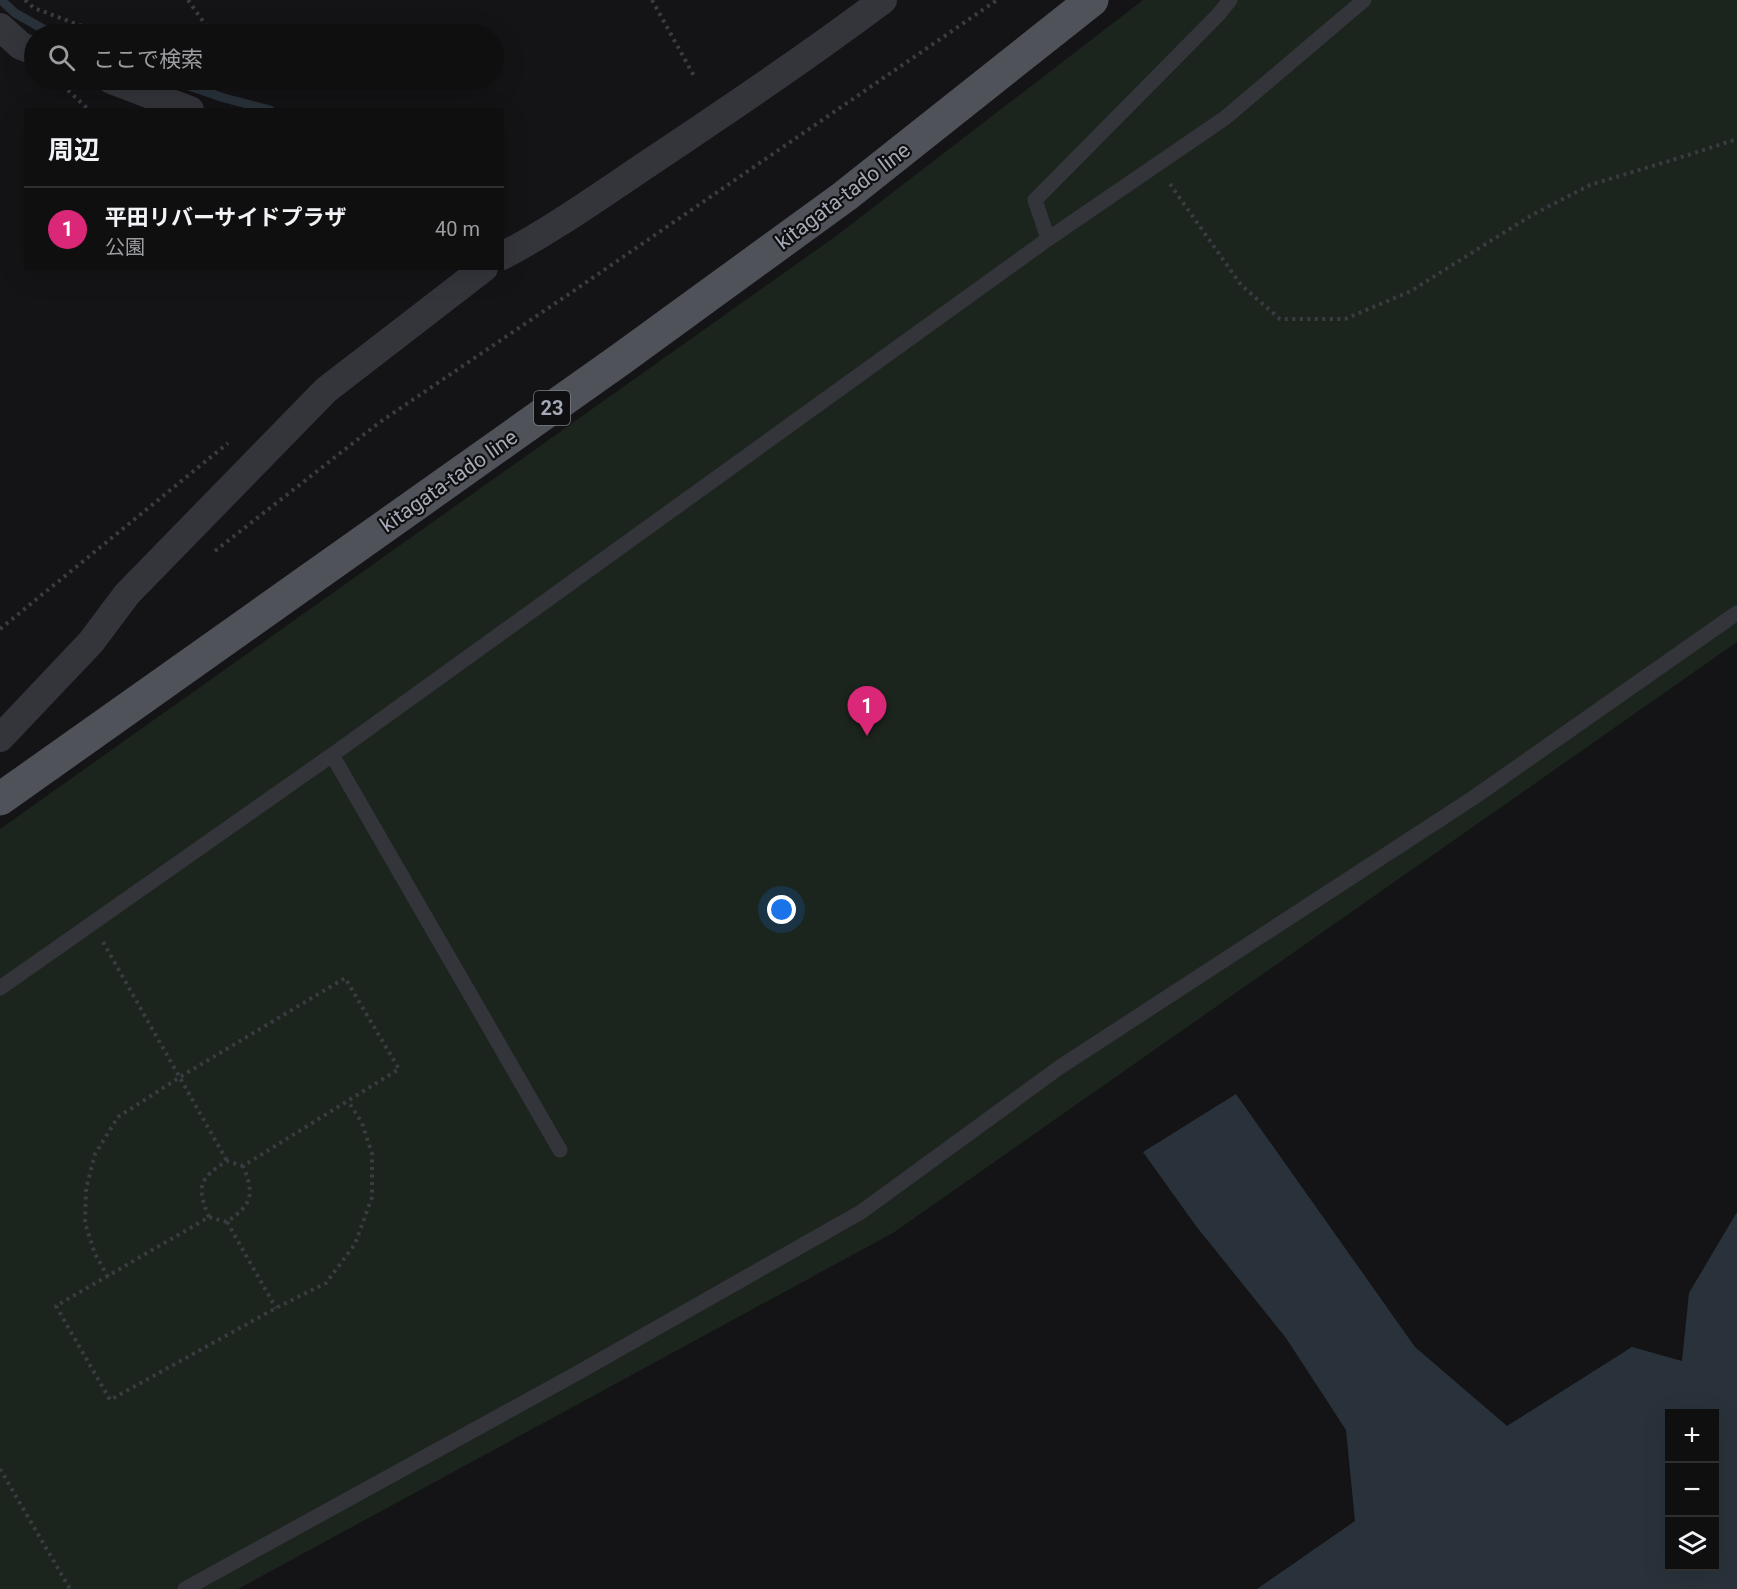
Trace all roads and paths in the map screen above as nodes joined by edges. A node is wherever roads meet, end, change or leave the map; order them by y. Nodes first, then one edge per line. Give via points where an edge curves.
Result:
1 (25, 0) edge
2 (188, 0) edge
3 (652, 0) edge
4 (882, 0) edge
5 (997, 0) edge
6 (1092, 0) edge
7 (1230, 0) edge
8 (1364, 0) edge
9 (76, 24) edge
10 (205, 24) edge
11 (0, 27) edge
12 (24, 47) edge
13 (694, 76) dead end
14 (68, 90) edge
15 (137, 90) edge
16 (87, 108) edge
17 (185, 108) edge
18 (1737, 138) edge
19 (1157, 164) junction
20 (1048, 239) junction
21 (504, 255) edge
22 (481, 270) edge
23 (234, 439) dead end
24 (207, 557) dead end
25 (1737, 613) edge
26 (0, 629) edge
27 (0, 738) edge
28 (332, 755) junction
29 (0, 800) edge
30 (92, 924) junction
31 (0, 988) edge
32 (180, 1077) junction
33 (348, 1101) junction
34 (560, 1150) dead end
35 (227, 1161) junction
36 (243, 1166) junction
37 (209, 1217) junction
38 (227, 1222) junction
39 (108, 1277) junction
40 (276, 1308) junction
41 (0, 1469) edge
42 (70, 1589) edge
43 (184, 1589) edge

1 - 9 path via 34,8
2 - 10 path
3 - 13 path
4 - 21 street via 678,144 537,238
5 - 24 path via 380,422
6 - 29 main road, kitagata-tado line / 23 via 845,196
7 - 20 lane via 1035,200
8 - 19 lane via 1225,118
11 - 12 street
14 - 16 path
15 - 17 street
18 - 19 path via 1590,184 1532,215 1411,291 1345,319 1280,319 1241,285
19 - 20 lane
20 - 28 lane
22 - 27 street via 326,390 127,594 91,642
23 - 26 path
25 - 43 lane via 1473,798 1060,1067 861,1212
28 - 30 lane
28 - 34 lane
30 - 31 lane
30 - 32 path
32 - 33 path via 345,978 399,1069
32 - 35 path
32 - 39 path via 118,1117 95,1154 86,1189 85,1223
33 - 36 path
33 - 40 path via 362,1123 372,1154 372,1197 355,1244 326,1283
35 - 36 path
35 - 37 path via 212,1171 202,1185 201,1198
36 - 38 path via 251,1184 249,1200
37 - 38 path
37 - 39 path
38 - 40 path
39 - 40 path via 56,1306 110,1400
41 - 42 path

